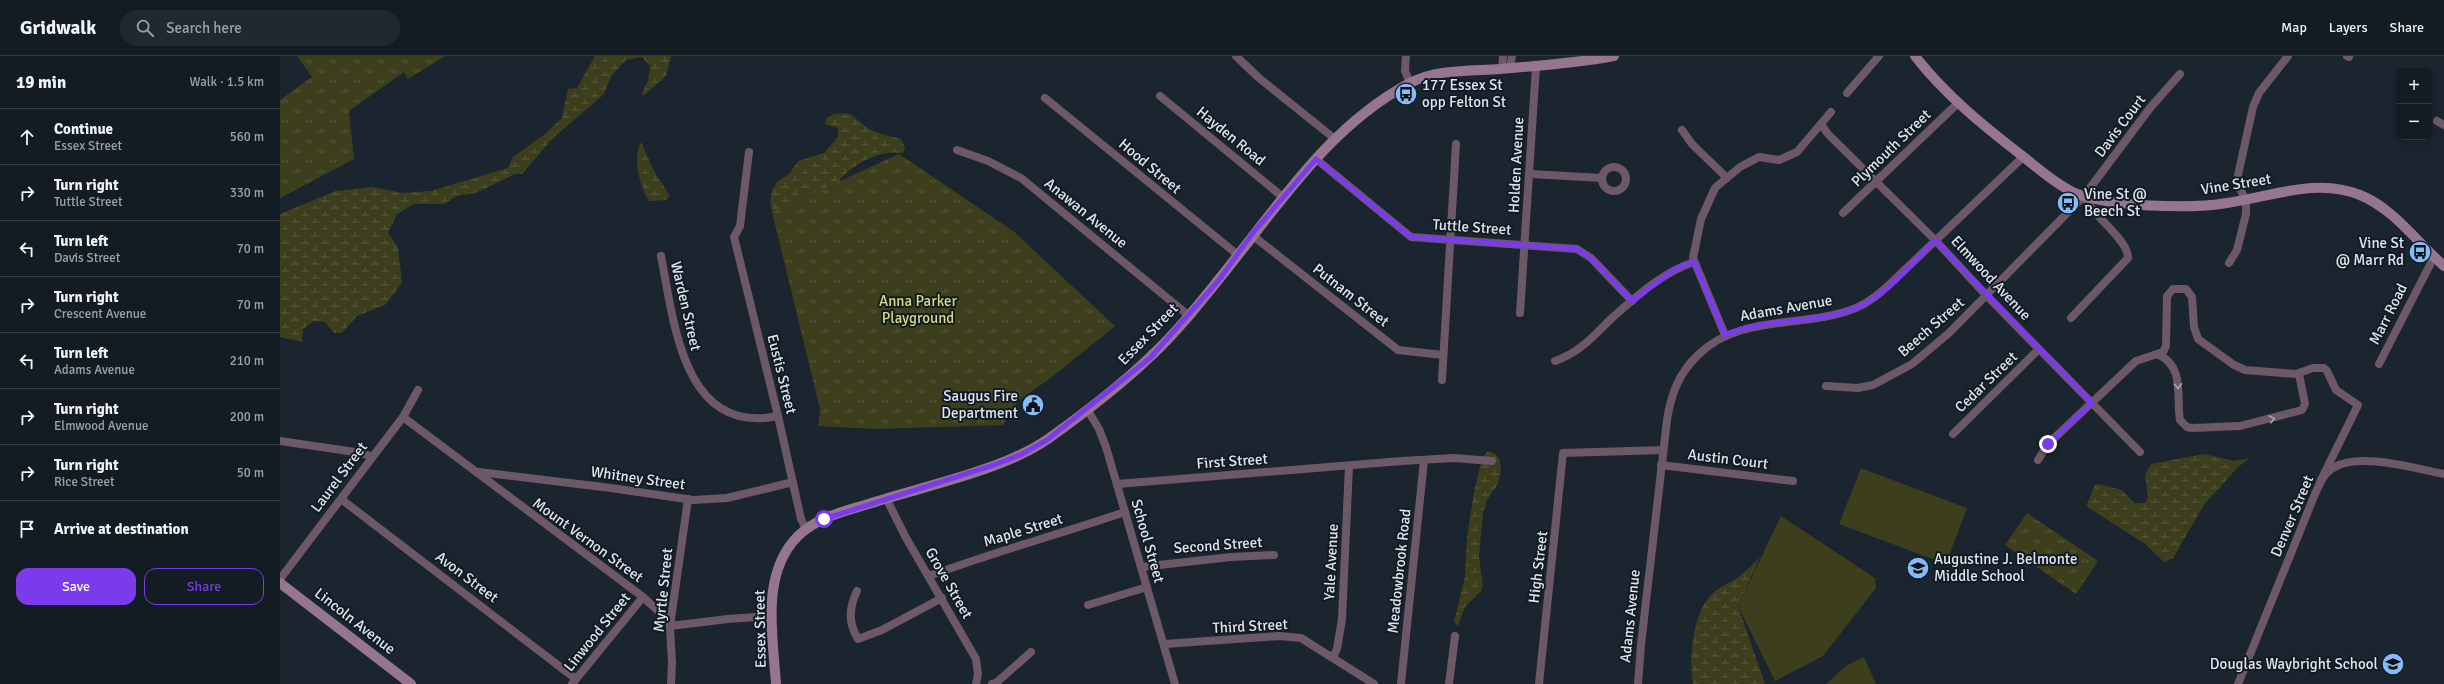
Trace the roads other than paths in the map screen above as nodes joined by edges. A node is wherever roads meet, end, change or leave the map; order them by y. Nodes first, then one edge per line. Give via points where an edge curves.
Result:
1 (1236, 56) edge
2 (1406, 56) edge
3 (1503, 56) edge
4 (1512, 56) edge
5 (1614, 56) edge
6 (1879, 56) edge
7 (1915, 56) edge
8 (2288, 56) edge
9 (1536, 66) junction
10 (1506, 69) junction
11 (2180, 74) dead end
12 (1410, 83) junction
13 (1848, 93) dead end
14 (1160, 96) dead end
15 (1045, 98) dead end
16 (1958, 103) junction
17 (1831, 112) dead end
18 (1821, 124) junction
19 (1682, 130) dead end
20 (1335, 139) junction
21 (1456, 144) dead end
22 (957, 150) dead end
23 (749, 152) dead end
24 (2023, 156) junction
25 (1316, 159) junction
26 (1530, 174) junction
27 (1602, 178) dead end
28 (1727, 178) junction
29 (1877, 182) junction
30 (2084, 196) junction
31 (1284, 198) junction
32 (2246, 200) junction
33 (1843, 213) dead end
34 (1252, 234) junction
35 (1935, 240) junction
36 (1450, 241) junction
37 (1526, 245) junction
38 (1238, 255) junction
39 (661, 256) dead end
40 (2434, 256) junction
41 (1694, 262) junction
42 (2229, 263) dead end
43 (2444, 266) edge
44 (1986, 295) junction
45 (1632, 301) junction
46 (1520, 313) dead end
47 (1188, 315) junction
48 (2071, 318) dead end
49 (1725, 335) junction
50 (2039, 349) junction
51 (1443, 355) junction
52 (2158, 355) junction
53 (1555, 360) dead end
54 (2379, 364) dead end
55 (2299, 374) junction
56 (1442, 380) dead end
57 (1826, 386) dead end
58 (418, 390) dead end
59 (2092, 403) junction
60 (1087, 409) junction
61 (778, 416) junction
62 (403, 417) junction
63 (1953, 434) dead end
64 (280, 441) edge
65 (1663, 450) junction
66 (2140, 452) dead end
67 (372, 457) junction
68 (1424, 460) junction
69 (2038, 460) dead end
70 (1492, 461) dead end
71 (1349, 466) junction
72 (1661, 466) junction
73 (478, 472) junction
74 (2444, 474) edge
75 (1793, 481) dead end
76 (793, 482) junction
77 (2320, 482) junction
78 (1117, 484) junction
79 (886, 498) junction
80 (341, 499) junction
81 (688, 499) junction
82 (1125, 512) junction
83 (806, 529) junction
84 (1274, 556) dead end
85 (1141, 567) junction
86 (929, 576) junction
87 (280, 579) edge
88 (280, 582) edge
89 (1147, 587) junction
90 (857, 592) dead end
91 (643, 597) junction
92 (942, 598) junction
93 (1088, 605) dead end
94 (772, 616) junction
95 (670, 626) junction
96 (1455, 636) dead end
97 (1164, 644) junction
98 (1031, 652) dead end
99 (1333, 657) junction
100 (574, 681) edge
101 (411, 684) edge
102 (671, 684) edge
103 (776, 684) edge
104 (976, 684) edge
105 (992, 684) edge
106 (1174, 684) edge
107 (1374, 684) edge
108 (1401, 684) edge
109 (1449, 684) edge
110 (1539, 684) edge
111 (1638, 684) edge
112 (2238, 684) edge

1 - 20 street via 1259,78
2 - 12 street via 1405,71
3 - 10 street
4 - 10 street
5 - 9 main road, Essex Street
6 - 13 street
7 - 16 main road, Vine Street
8 - 32 street via 2259,94 2253,107 2238,174 2240,190
9 - 10 main road, Essex Street
9 - 26 street, Holden Avenue
10 - 12 main road, Essex Street via 1434,75
11 - 30 street, Davis Court via 2150,108
12 - 20 main road, Essex Street via 1367,112
14 - 31 street, Hayden Road
15 - 38 street, Hood Street
16 - 24 main road, Vine Street
16 - 29 street, Plymouth Street
17 - 18 street
18 - 28 street via 1797,152 1779,160 1759,158 1740,167
18 - 29 street, Elmwood Avenue
19 - 28 street via 1692,144
20 - 25 main road, Essex Street
21 - 36 street
22 - 47 street, Anawan Avenue via 988,161 1021,178
23 - 61 street, Eustis Street via 740,226 734,237
24 - 30 main road, Vine Street via 2066,189
24 - 35 street, Adams Avenue
25 - 31 main road, Essex Street
25 - 36 street, Tuttle Street via 1411,237
26 - 27 street
26 - 37 street, Holden Avenue
28 - 41 street via 1715,188 1700,219 1692,254
29 - 33 street, Plymouth Street
29 - 35 street, Elmwood Avenue
30 - 32 main road, Vine Street via 2166,205 2213,205
30 - 44 street, Beech Street
30 - 48 street via 2100,220 2125,247 2128,258
31 - 34 main road, Essex Street
32 - 40 main road, Vine Street via 2305,188 2353,193 2384,210
32 - 42 street via 2243,229 2237,250
34 - 38 main road, Essex Street
34 - 51 street, Putnam Street via 1398,350
35 - 44 street, Elmwood Avenue
35 - 49 street, Adams Avenue via 1885,289 1863,305 1831,315 1748,328
36 - 37 street, Tuttle Street
36 - 51 street
37 - 45 street, Tuttle Street via 1581,251 1591,258
37 - 46 street, Holden Avenue
38 - 47 main road, Essex Street
39 - 61 street, Warden Street via 679,347 686,366 701,388 725,413 765,418
40 - 43 main road, Vine Street
40 - 54 street, Marr Road
41 - 45 street via 1675,269
41 - 49 street
44 - 50 street, Elmwood Avenue
44 - 57 street, Beech Street via 1949,333 1902,370 1869,386
45 - 53 street via 1584,347 1571,356
47 - 60 main road, Essex Street via 1143,364
49 - 65 street, Adams Avenue via 1699,354 1678,380 1670,403
50 - 59 street, Elmwood Avenue
50 - 63 street, Cedar Street
51 - 56 street
52 -> 55 street via 2168,360 2177,377 2180,420 2192,428 2240,426 2298,412 2305,404
52 - 55 street via 2166,346 2167,296 2173,289 2186,289 2192,296 2194,327 2198,339 2240,368
52 - 59 street via 2136,361
55 - 77 street via 2313,368 2324,368 2336,390 2358,405
58 - 62 street, Laurel Street
59 - 66 street, Elmwood Avenue
59 - 69 street via 2048,444
60 - 78 street, School Street via 1101,431
60 - 79 main road, Essex Street via 1047,440 1020,455
61 - 76 street, Eustis Street
62 - 67 street, Laurel Street
62 - 73 street, Mount Vernon Street
64 - 67 street via 362,453
65 - 72 street, Adams Avenue
65 - 110 street, High Street via 1563,453
67 - 80 street, Laurel Street
68 - 70 street, First Street via 1454,458
68 - 71 street, First Street
68 - 108 street, Meadowbrook Road
71 - 78 street, First Street
71 - 99 street, Yale Avenue via 1342,619 1337,649
72 - 75 street, Austin Court
72 - 111 street, Adams Avenue
73 - 81 street, Whitney Street
73 - 91 street, Mount Vernon Street via 512,501
74 - 77 street, Denver Street via 2355,460 2334,467
76 - 81 street, Whitney Street via 727,498
76 - 83 street, Eustis Street via 801,519
77 - 112 street, Denver Street
78 - 82 street, School Street
79 - 83 main road, Essex Street via 834,515
79 - 86 street, Grove Street
80 - 87 street, Laurel Street
80 - 100 street, Avon Street
81 - 95 street, Myrtle Street
82 - 85 street, School Street
82 - 86 street, Maple Street
83 - 94 main road, Essex Street via 788,549 776,574
84 - 85 street, Second Street via 1231,557
85 - 89 street, School Street
86 - 92 street, Grove Street
88 - 101 main road, Lincoln Avenue
89 - 93 street
89 - 97 street, School Street
90 - 92 street via 850,610 852,628 858,638 882,630
91 - 95 street, Mount Vernon Street via 668,620
91 - 100 street, Linwood Street
92 - 104 street, Grove Street via 976,659
94 - 95 street
94 - 103 main road, Essex Street
95 - 102 street, Myrtle Street
96 - 109 street
97 - 99 street, Third Street via 1293,637 1301,638
97 - 106 street, School Street
98 - 105 street
99 - 107 street, Third Street

